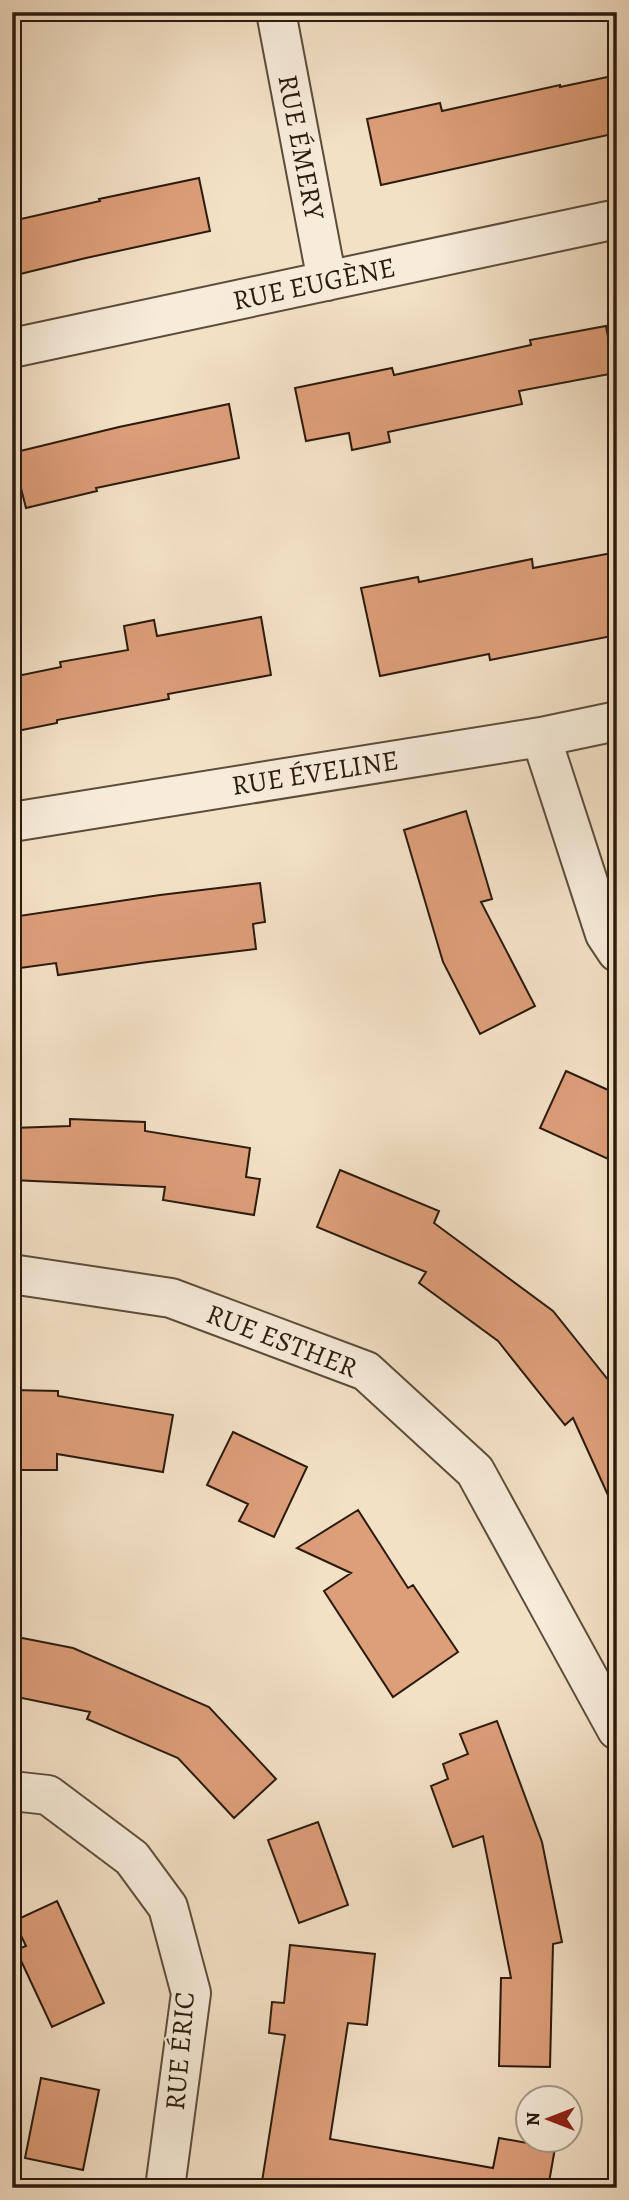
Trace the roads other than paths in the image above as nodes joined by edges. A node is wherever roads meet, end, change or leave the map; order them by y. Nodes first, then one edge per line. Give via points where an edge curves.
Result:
1 (276, 12) edge
2 (617, 219) edge
3 (327, 281) junction
4 (12, 348) edge
5 (617, 721) edge
6 (541, 737) junction
7 (12, 822) edge
8 (617, 952) edge
9 (12, 1275) edge
10 (617, 1730) edge
11 (12, 1791) edge
12 (165, 2188) edge

1 - 3 street, RUE ÉMERY
2 - 3 street, RUE EUGÈNE
3 - 4 street, RUE EUGÈNE
5 - 6 street, RUE ÉVELINE
6 - 7 street, RUE ÉVELINE
6 - 8 street via 605,934
9 - 10 street, RUE ESTHER via 171,1298 366,1371 475,1471
11 - 12 street, RUE ÉRIC via 48,1795 132,1858 168,1907 191,1993

